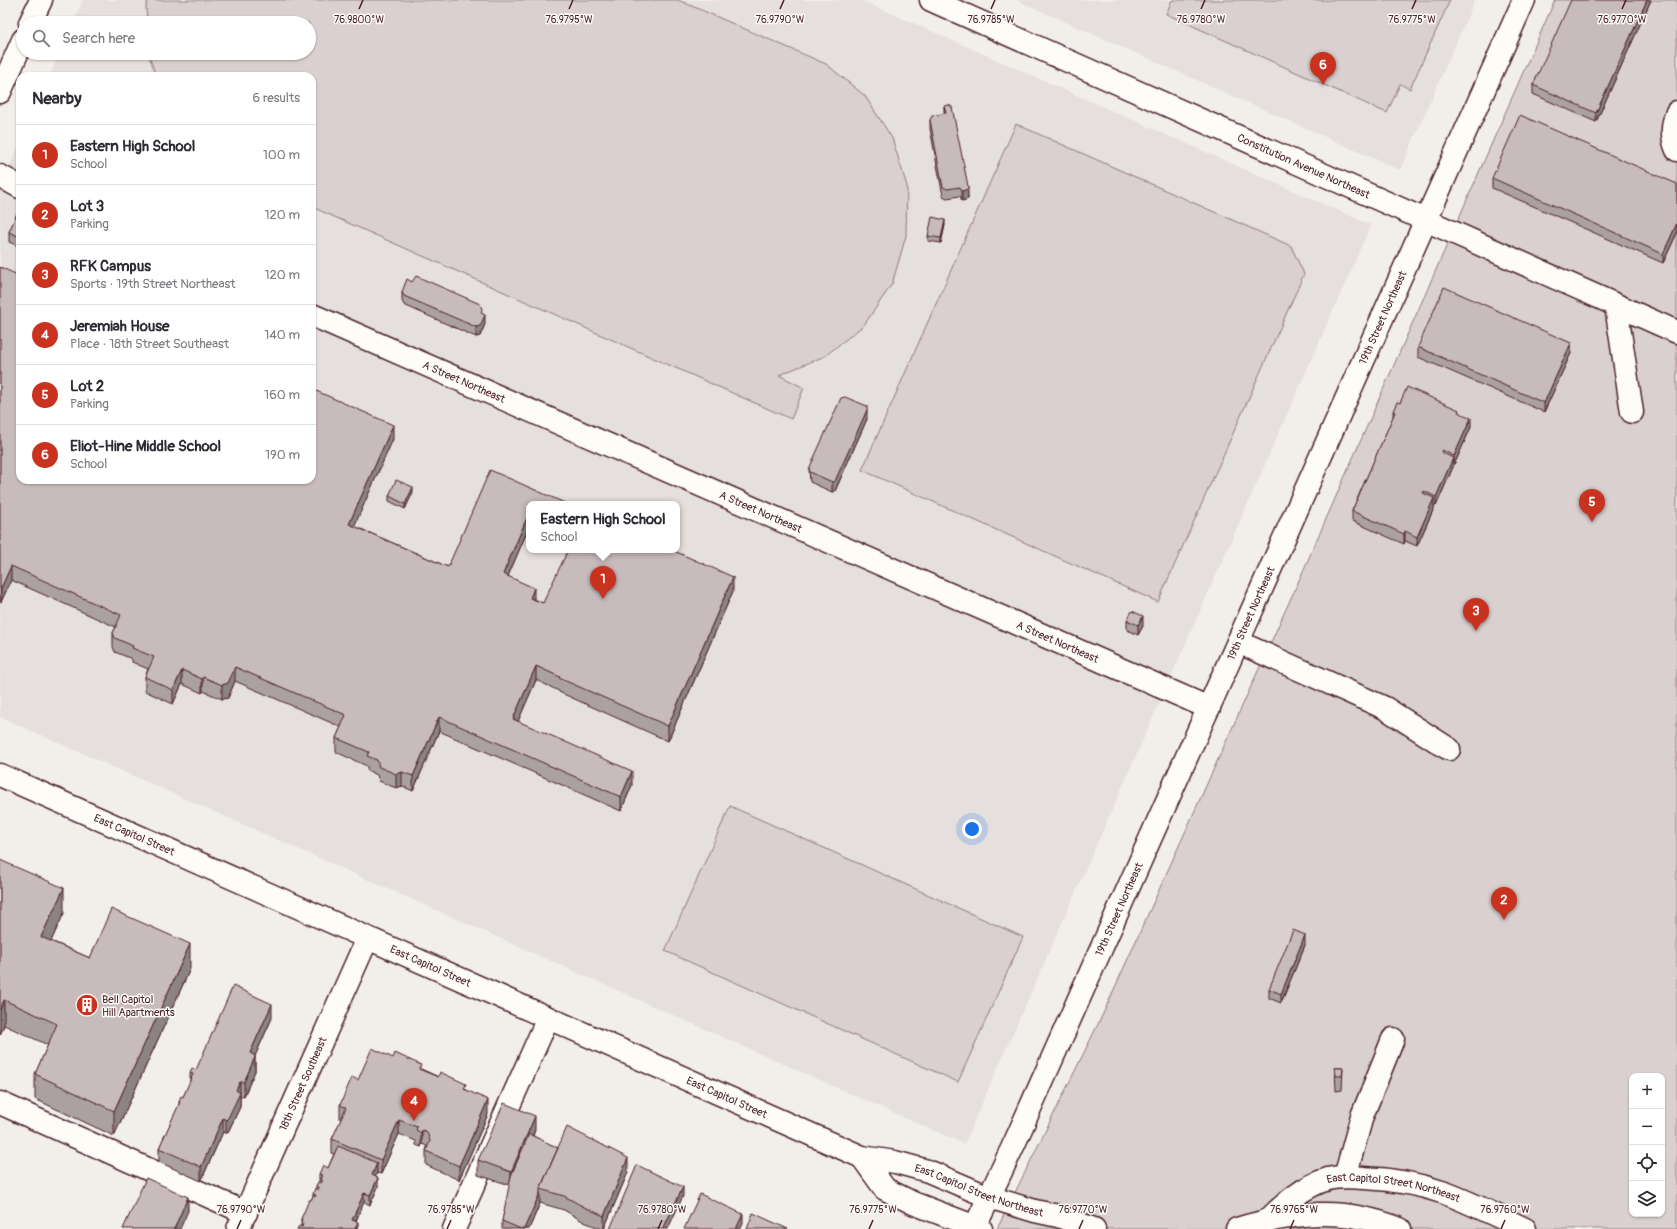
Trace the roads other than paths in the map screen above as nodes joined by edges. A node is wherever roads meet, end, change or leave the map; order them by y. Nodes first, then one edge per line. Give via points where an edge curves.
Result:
1 (41, 0) edge
2 (931, 0) edge
3 (1524, 0) edge
4 (33, 16) edge
5 (16, 56) edge
6 (0, 92) edge
7 (1677, 112) edge
8 (1677, 150) edge
9 (0, 176) edge
10 (16, 185) edge
11 (1425, 220) junction
12 (1616, 306) junction
13 (316, 317) edge
14 (1677, 332) edge
15 (1632, 412) dead end
16 (1238, 642) junction
17 (1209, 708) junction
18 (1449, 749) dead end
19 (0, 775) edge
20 (367, 939) junction
21 (548, 1018) junction
22 (1393, 1039) dead end
23 (0, 1103) edge
24 (862, 1157) junction
25 (1345, 1177) junction
26 (989, 1197) junction
27 (242, 1221) edge
28 (1264, 1224) edge
29 (977, 1228) edge
30 (454, 1229) edge
31 (1094, 1229) edge
32 (1237, 1229) edge
33 (1400, 1229) edge
34 (1525, 1229) edge

1 - 4 main road
2 - 11 main road, Constitution Avenue Northeast
3 - 11 main road, 19th Street Northeast
5 - 6 main road
7 - 8 main road via 1672,130
9 - 10 main road
11 - 12 main road, Constitution Avenue Northeast
11 - 16 main road, 19th Street Northeast
12 - 14 main road, Constitution Avenue Northeast
12 - 15 main road
13 - 17 main road, A Street Northeast
16 - 17 main road, 19th Street Northeast
16 - 18 main road via 1385,708
17 - 26 main road, 19th Street Northeast
19 - 20 main road, East Capitol Street
20 - 21 main road, East Capitol Street
20 - 27 main road, 18th Street Southeast
21 - 24 main road, East Capitol Street
21 - 30 main road
22 - 25 main road via 1362,1116
23 - 27 main road
24 - 26 main road, East Capitol Street Northeast via 895,1162 928,1172
24 - 29 main road via 885,1189
25 - 28 main road, East Capitol Street Northeast via 1314,1184 1296,1195
25 - 34 main road, East Capitol Street Northeast via 1373,1178 1446,1193
26 - 29 main road, 19th Street Northeast
26 - 31 main road, East Capitol Street Northeast
28 - 32 main road, East Capitol Street Northeast
28 - 33 main road, East Capitol Street Northeast via 1294,1216 1332,1213 1354,1216

